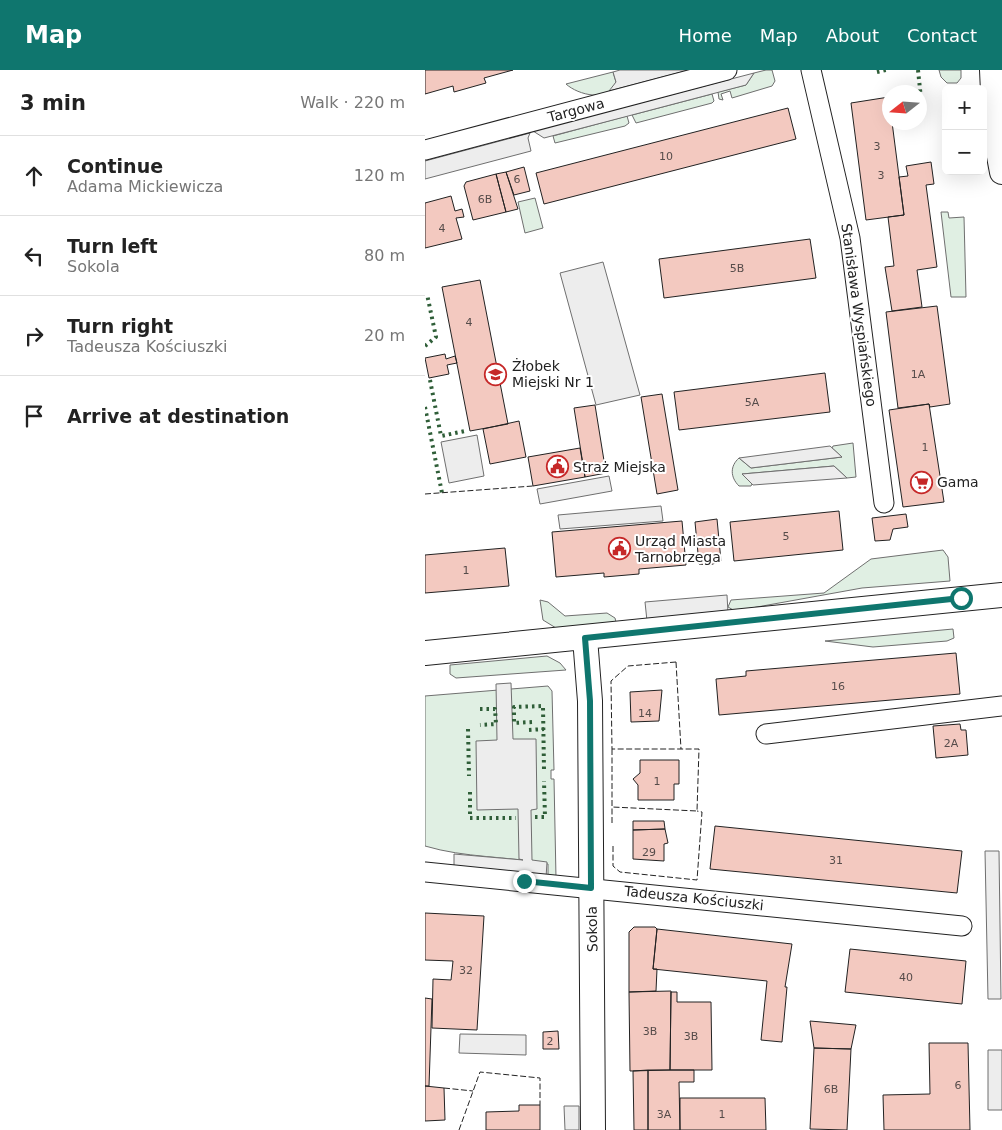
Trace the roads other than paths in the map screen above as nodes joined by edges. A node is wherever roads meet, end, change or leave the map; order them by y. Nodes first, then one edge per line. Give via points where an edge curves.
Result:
1 (727, 70) edge
2 (811, 70) edge
3 (992, 70) edge
4 (425, 150) edge
5 (1002, 172) edge
6 (884, 503) dead end
7 (1002, 595) edge
8 (585, 638) junction
9 (425, 653) edge
10 (1002, 706) edge
11 (766, 734) dead end
12 (425, 872) edge
13 (591, 888) junction
14 (962, 926) dead end
15 (593, 1130) edge

1 - 4 street, Targowa
2 - 6 street, Stanisława Wyspiańskiego via 850,238
3 - 5 street via 995,135
7 - 8 street
8 - 9 street
8 - 13 street, Sokola via 590,701
10 - 11 street
12 - 13 street, Tadeusza Kościuszki
13 - 14 street, Tadeusza Kościuszki
13 - 15 street, Sokola

